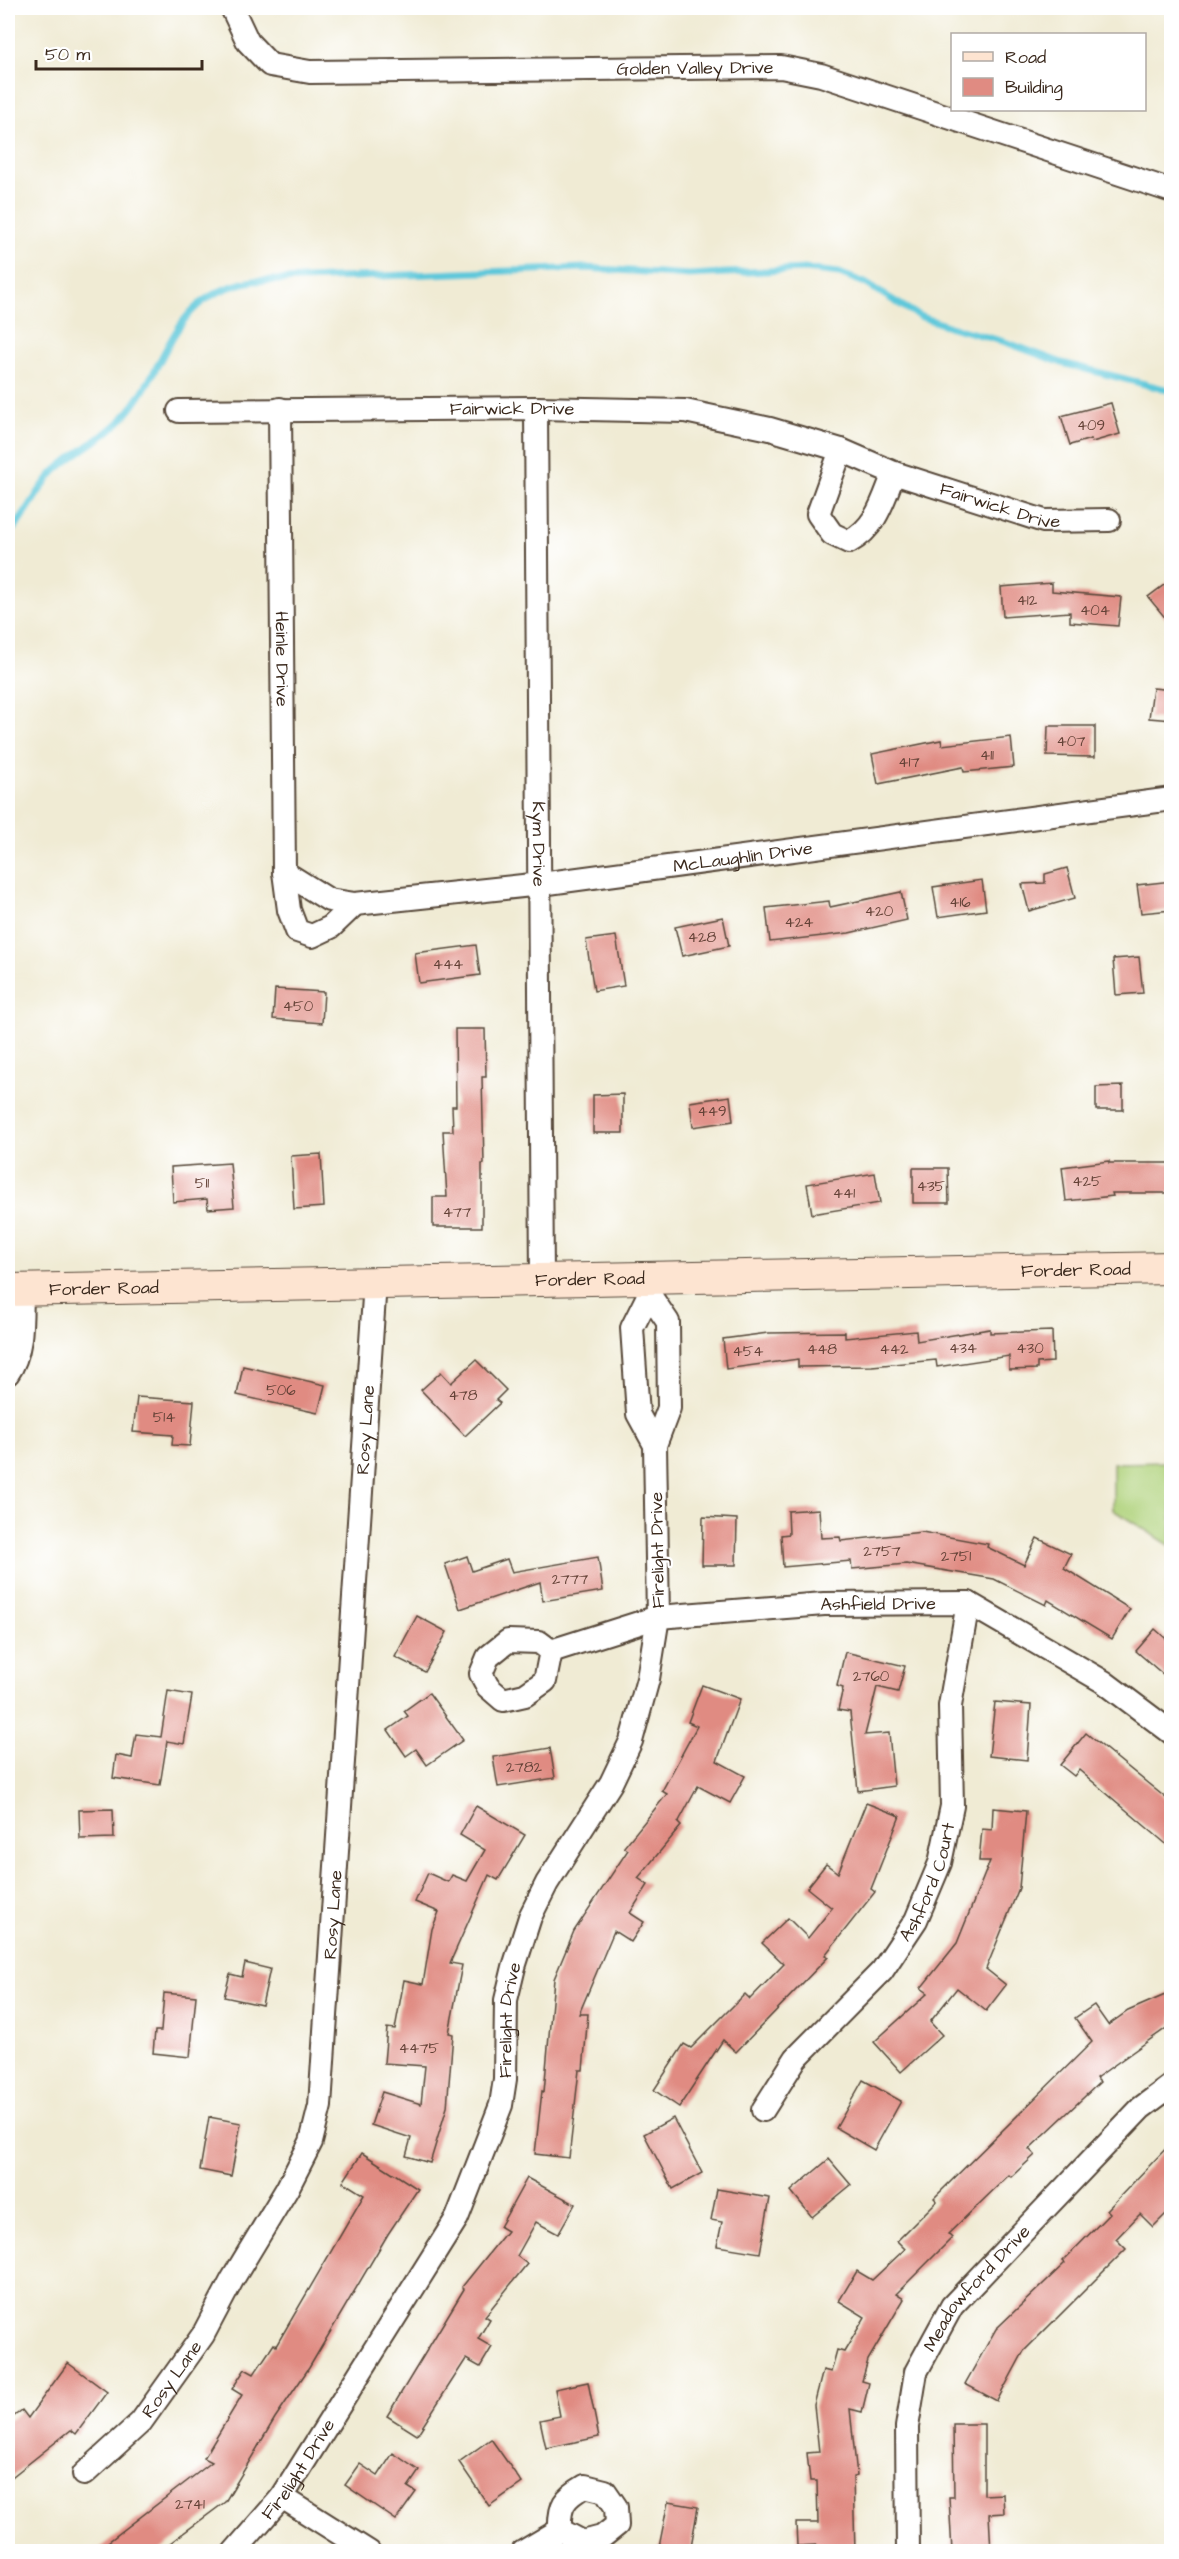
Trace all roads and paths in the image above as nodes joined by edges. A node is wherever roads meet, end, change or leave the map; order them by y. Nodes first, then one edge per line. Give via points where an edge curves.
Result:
1 (232, 8) edge
2 (1172, 192) edge
3 (536, 408) junction
4 (280, 409) junction
5 (179, 411) dead end
6 (841, 450) junction
7 (894, 473) junction
8 (1109, 520) dead end
9 (1172, 799) edge
10 (284, 872) junction
11 (541, 884) junction
12 (356, 904) junction
13 (1172, 1268) edge
14 (542, 1280) junction
15 (375, 1282) junction
16 (648, 1286) junction
17 (15, 1290) edge
18 (8, 1373) edge
19 (655, 1445) junction
20 (968, 1604) junction
21 (658, 1617) junction
22 (551, 1651) dead end
23 (1172, 1733) edge
24 (1172, 2085) edge
25 (763, 2110) dead end
26 (84, 2474) dead end
27 (282, 2497) junction
28 (560, 2530) dead end
29 (234, 2552) edge
30 (369, 2552) edge
31 (523, 2552) edge
32 (908, 2552) edge

1 - 2 street, Golden Valley Drive via 248,42 270,65 310,72 781,68 821,75
3 - 4 street, Fairwick Drive
3 - 6 street, Fairwick Drive via 685,411 770,429
3 - 11 street, Kym Drive
4 - 5 street, Fairwick Drive
4 - 10 street, Heinle Drive
6 - 7 street, Fairwick Drive
6 - 7 street via 818,514 832,534 849,542 865,534
7 - 8 street, Fairwick Drive via 1044,521
9 - 11 street, McLaughlin Drive
10 - 12 street, McLaughlin Drive via 329,900
10 - 12 street, Heinle Drive via 289,910 297,931 312,936 331,927
11 - 12 street, McLaughlin Drive
11 - 14 street, Kym Drive
13 - 16 main road, Forder Road
14 - 15 main road, Forder Road
14 - 16 main road, Forder Road
15 - 17 main road, Forder Road
15 - 26 street, Rosy Lane via 320,2106 310,2142 287,2189 203,2335 141,2422
16 - 19 street, Firelight Drive via 632,1328 638,1414
16 - 19 street, Firelight Drive via 668,1322 669,1408
17 - 18 street via 20,1338
19 - 21 street, Firelight Drive
20 - 21 street, Ashfield Drive via 824,1604
20 - 23 street, Ashfield Drive via 1104,1682
20 - 25 street, Ashford Court via 950,1706 952,1806 940,1863 916,1920 882,1971 796,2058
21 - 22 street, Ashfield Drive
21 - 27 street, Firelight Drive via 648,1679 623,1763 547,1883 530,1917 506,2000 501,2105 457,2218
24 - 32 street, Meadowford Drive via 1141,2108 952,2306 916,2372 907,2427
27 - 29 street, Firelight Drive
27 - 30 street
28 - 31 street

